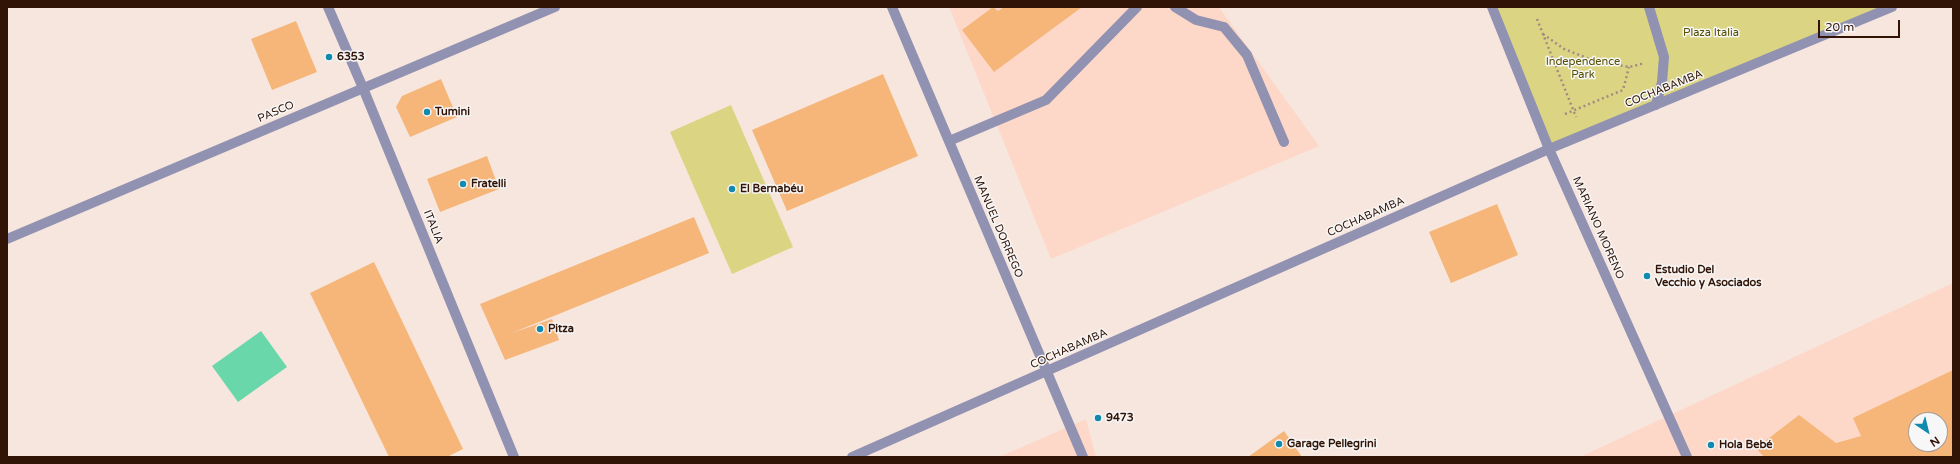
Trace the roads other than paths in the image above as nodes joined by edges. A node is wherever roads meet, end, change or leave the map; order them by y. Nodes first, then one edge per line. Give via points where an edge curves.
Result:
1 (328, 7) edge
2 (555, 7) edge
3 (892, 7) edge
4 (1137, 7) edge
5 (1175, 7) edge
6 (1492, 7) edge
7 (1649, 7) edge
8 (1892, 7) edge
9 (363, 88) junction
10 (1656, 105) junction
11 (949, 141) junction
12 (1284, 142) dead end
13 (1549, 149) junction
14 (7, 239) edge
15 (1047, 372) junction
16 (514, 457) edge
17 (852, 457) edge
18 (1083, 457) edge
19 (1687, 457) edge

1 - 9 street, ITALIA
2 - 9 street, PASCO
3 - 11 street, MANUEL DORREGO
4 - 11 street via 1046,100
5 - 12 street via 1196,20 1224,27 1247,55
6 - 13 street, MARIANO MORENO
7 - 10 street via 1664,57 1662,82
8 - 10 street, COCHABAMBA
9 - 14 street, PASCO
9 - 16 street, ITALIA
10 - 13 street, COCHABAMBA
11 - 15 street, MANUEL DORREGO
13 - 15 street, COCHABAMBA
13 - 19 street, MARIANO MORENO
15 - 17 street, COCHABAMBA
15 - 18 street, MANUEL DORREGO

